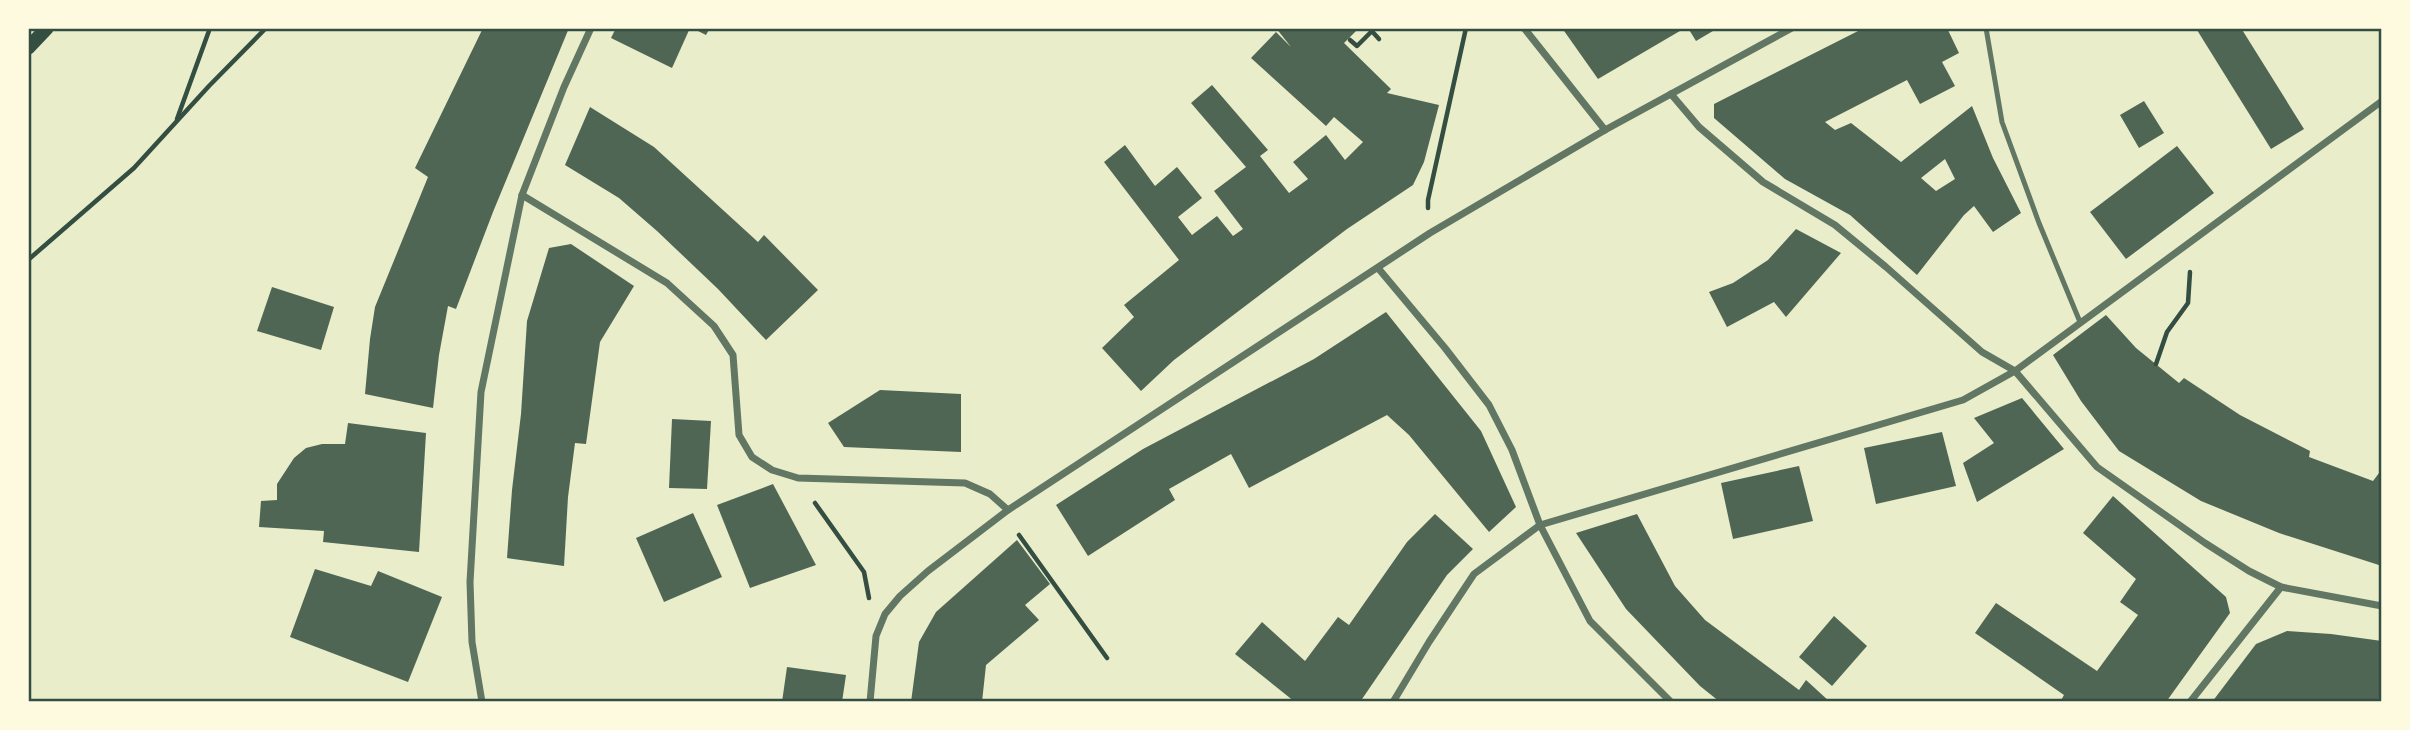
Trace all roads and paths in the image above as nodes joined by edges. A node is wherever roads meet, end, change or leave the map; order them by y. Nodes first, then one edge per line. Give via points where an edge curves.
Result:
1 (47, 28) edge
2 (210, 28) edge
3 (266, 28) edge
4 (591, 28) edge
5 (1466, 28) edge
6 (1524, 28) edge
7 (1792, 28) edge
8 (1986, 28) edge
9 (1370, 29) edge
10 (1379, 39) dead end
11 (1350, 40) dead end
12 (28, 48) edge
13 (1671, 94) junction
14 (2382, 100) edge
15 (175, 123) junction
16 (1605, 130) junction
17 (522, 195) junction
18 (1430, 233) junction
19 (2186, 244) junction
20 (28, 260) edge
21 (1377, 268) junction
22 (2081, 322) junction
23 (2156, 364) dead end
24 (2015, 371) junction
25 (798, 478) junction
26 (1008, 510) junction
27 (1540, 525) junction
28 (1019, 535) dead end
29 (2281, 587) junction
30 (2382, 607) edge
31 (876, 636) junction
32 (1107, 658) dead end
33 (482, 702) edge
34 (870, 702) edge
35 (1393, 702) edge
36 (1671, 702) edge
37 (2190, 702) edge

1 - 12 main road
2 - 15 path
3 - 15 path
4 - 17 street
5 - 18 path via 1428,200
6 - 16 street
7 - 13 street
8 - 22 lane via 2002,122
9 - 10 path
9 - 11 path via 1357,46
13 - 16 street
13 - 24 street via 1699,127 1763,182 1835,225 1982,352
14 - 19 street
15 - 20 path via 134,168
16 - 18 street
17 - 25 street via 667,284 714,326 733,355 739,435 752,457 772,470
17 - 33 street via 481,392 470,582 472,642
18 - 21 street
19 - 22 street
19 - 23 path via 2191,252 2188,303 2167,332
21 - 26 street
21 - 27 street via 1489,405 1512,450
22 - 24 street
24 - 27 street via 1964,400
24 - 29 street via 2097,467 2205,543
25 - 26 street via 965,483 990,494
25 - 31 path via 864,572
26 - 31 street via 900,596 885,614
27 - 35 street via 1474,574
27 - 36 street via 1590,621
28 - 32 path
29 - 30 street
29 - 37 street
31 - 34 street

